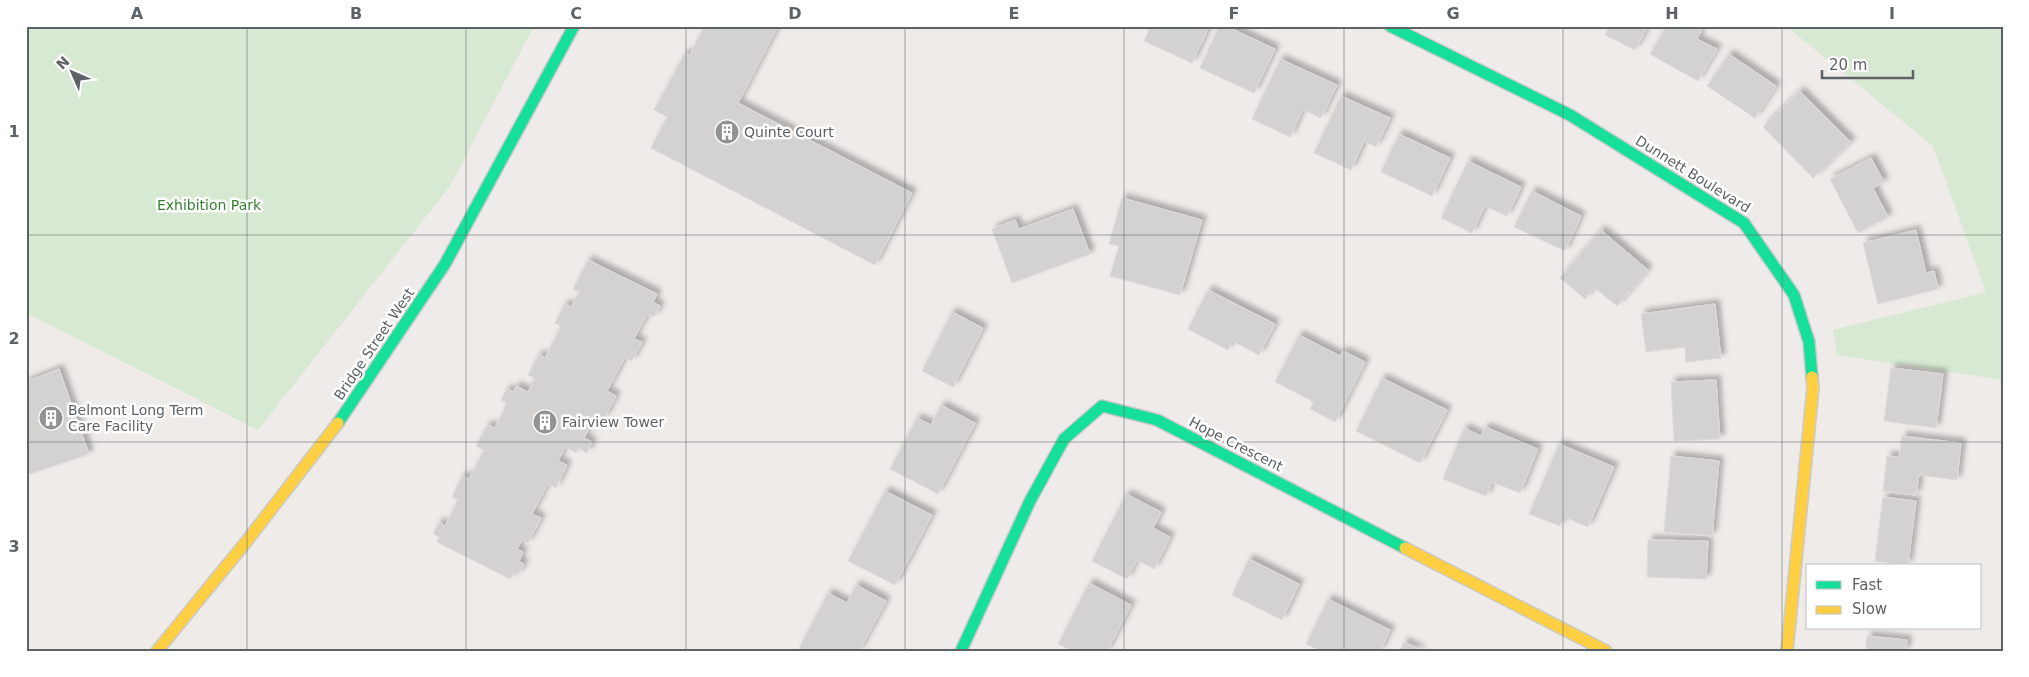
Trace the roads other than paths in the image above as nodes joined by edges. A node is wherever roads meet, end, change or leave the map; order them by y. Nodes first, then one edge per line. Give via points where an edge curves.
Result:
1 (574, 26) edge
2 (1390, 26) edge
3 (157, 651) edge
4 (961, 651) edge
5 (1606, 651) edge
6 (1786, 651) edge

1 - 3 street, Bridge Street West via 424,297 353,403
2 - 6 street, Dunnett Boulevard via 1570,115 1744,223 1794,295 1809,342 1813,388
4 - 5 street, Hope Crescent via 1030,501 1064,439 1102,406 1157,420

